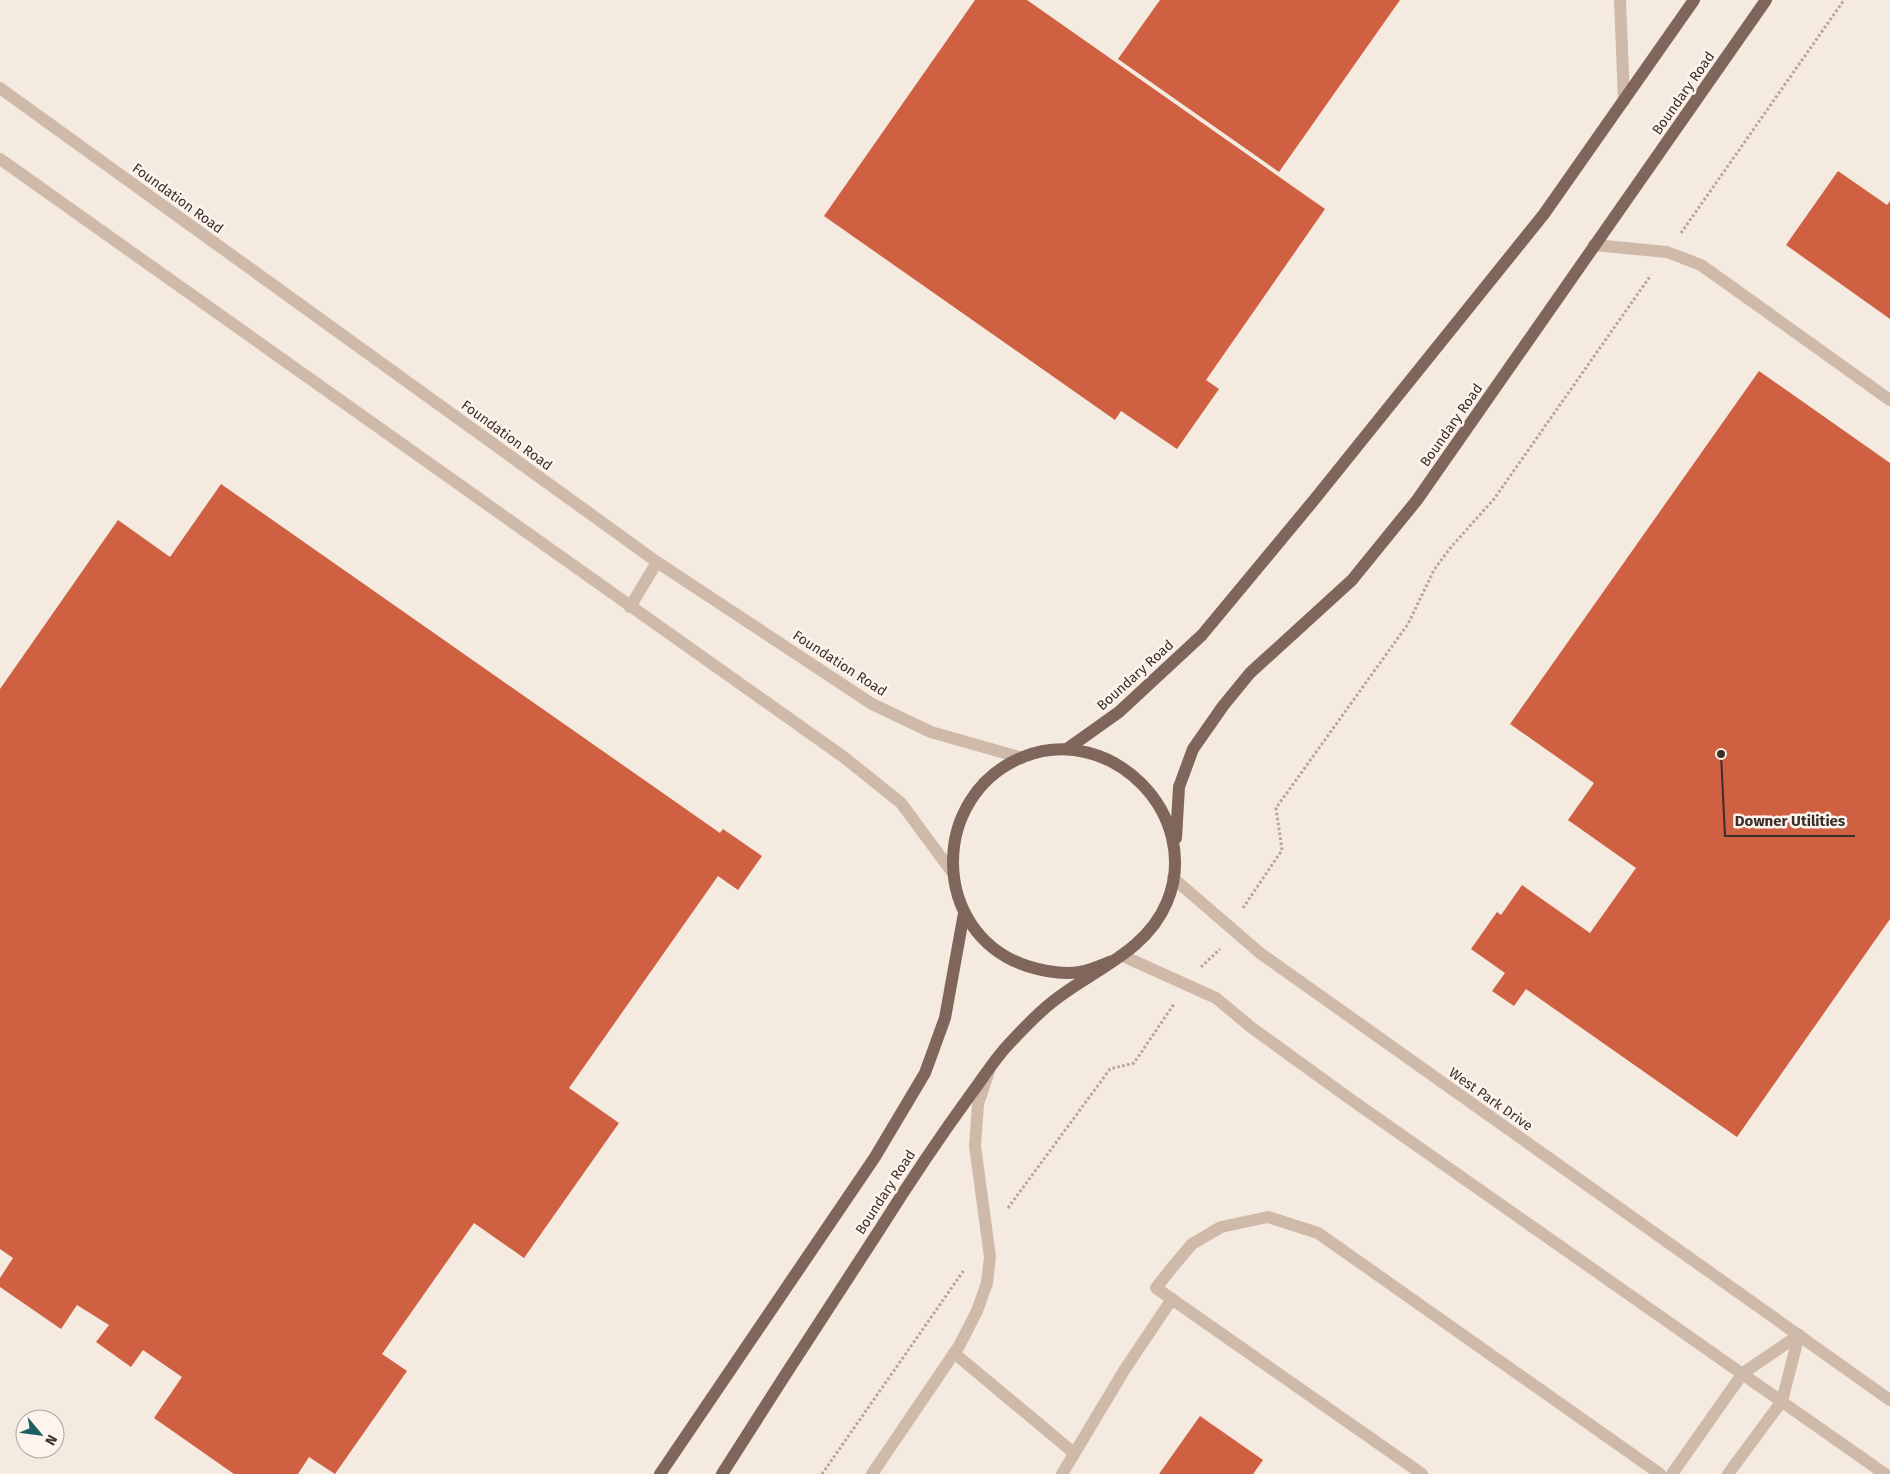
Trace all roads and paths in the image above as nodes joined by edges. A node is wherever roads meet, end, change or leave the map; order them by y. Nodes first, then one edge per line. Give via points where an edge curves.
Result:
1 (1620, 0) edge
2 (1694, 0) edge
3 (1766, 0) edge
4 (1844, 0) edge
5 (0, 88) edge
6 (1624, 101) junction
7 (0, 159) edge
8 (1594, 245) junction
9 (1667, 252) junction
10 (1890, 400) edge
11 (658, 562) junction
12 (630, 607) junction
13 (1067, 750) junction
14 (1022, 758) junction
15 (1174, 858) junction
16 (952, 872) junction
17 (1174, 878) junction
18 (964, 913) junction
19 (1230, 927) junction
20 (1118, 958) junction
21 (1187, 984) junction
22 (989, 1071) junction
23 (987, 1236) junction
24 (964, 1269) dead end
25 (1172, 1299) junction
26 (1799, 1335) junction
27 (954, 1353) junction
28 (1743, 1373) junction
29 (1890, 1400) edge
30 (1782, 1401) junction
31 (1074, 1453) junction
32 (660, 1474) edge
33 (722, 1474) edge
34 (822, 1474) edge
35 (872, 1474) edge
36 (1062, 1474) edge
37 (1422, 1474) edge
38 (1660, 1474) edge
39 (1672, 1474) edge
40 (1728, 1474) edge
41 (1885, 1474) edge

1 - 6 street
2 - 6 main road, Boundary Road
3 - 8 main road, Boundary Road
4 - 9 path
5 - 11 street, Foundation Road
6 - 13 main road, Boundary Road via 1544,214 1202,635 1119,712
7 - 12 street
8 - 9 street
8 - 15 main road, Boundary Road via 1399,522 1352,580 1250,673 1193,749 1178,787
9 - 10 street via 1701,265
9 - 19 path via 1494,499 1434,570 1408,624 1276,808 1282,850
11 - 12 street
11 - 14 street, Foundation Road via 872,704 932,732
12 - 16 street via 845,758 901,803
13 - 14 main road via 1044,751
13 - 15 main road via 1100,756 1130,772 1153,795 1169,826
14 - 16 main road via 991,776 968,803 955,836
15 - 17 main road, Boundary Road
16 - 18 main road
17 - 19 street, West Park Drive
17 - 20 main road, Boundary Road via 1157,922
18 - 20 main road via 984,940 1012,961 1045,972 1080,972
18 - 32 main road, Boundary Road via 946,1018 925,1073 875,1157
19 - 21 path via 1220,949
19 - 26 street, West Park Drive via 1260,953
20 - 21 street
20 - 22 main road, Boundary Road via 1051,1003 1007,1046
21 - 23 path via 1134,1063 1110,1068
21 - 28 street via 1216,998 1353,1101
22 - 23 street via 978,1104 975,1146
22 - 33 main road, Boundary Road via 931,1148
23 - 27 street via 990,1257 987,1282 978,1311
24 - 34 path
25 - 31 street
25 - 37 street
25 - 38 street via 1156,1288 1192,1244 1221,1227 1268,1217 1318,1233
26 - 28 street
26 - 29 street, West Park Drive
26 - 30 street
27 - 31 street
27 - 35 street
28 - 30 street
28 - 39 street
30 - 40 street
30 - 41 street
31 - 36 street

